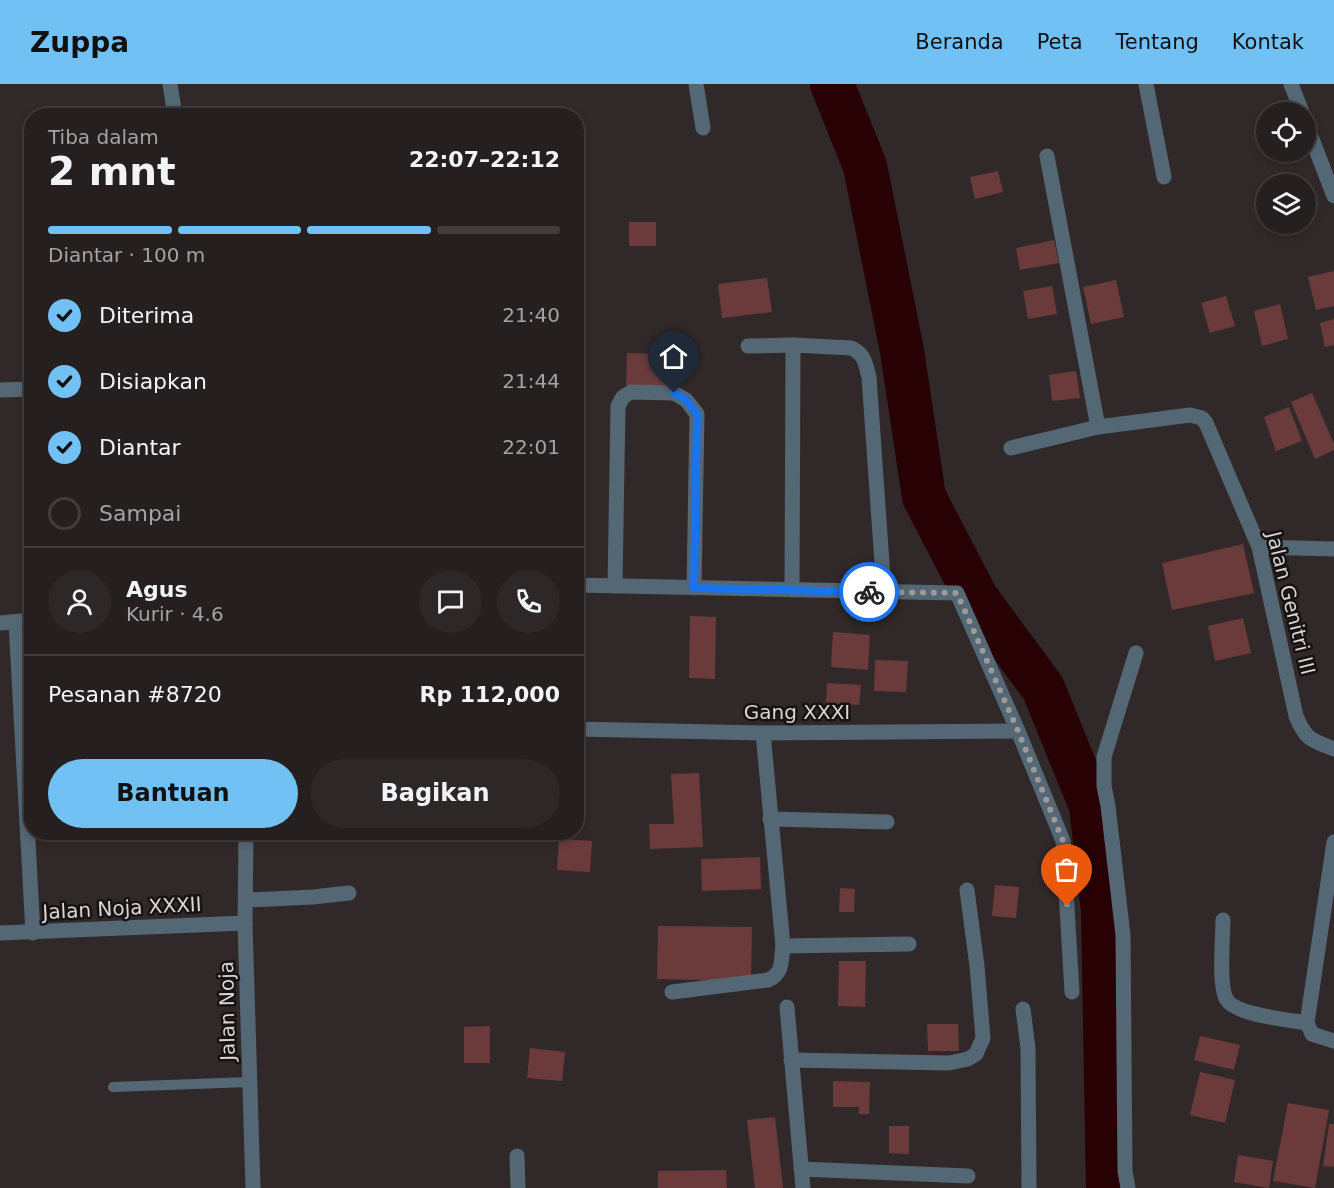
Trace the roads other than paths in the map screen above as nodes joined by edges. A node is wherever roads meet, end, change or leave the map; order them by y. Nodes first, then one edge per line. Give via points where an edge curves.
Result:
1 (170, 84) edge
2 (696, 84) edge
3 (1146, 84) edge
4 (1291, 84) edge
5 (1298, 102) edge
6 (174, 108) edge
7 (703, 128) dead end
8 (1316, 149) edge
9 (1047, 156) dead end
10 (1164, 177) dead end
11 (1334, 196) edge
12 (793, 345) junction
13 (748, 346) dead end
14 (24, 389) edge
15 (0, 390) edge
16 (1098, 427) junction
17 (1011, 448) dead end
18 (1259, 547) junction
19 (1334, 549) edge
20 (584, 585) edge
21 (615, 586) junction
22 (694, 588) junction
23 (792, 590) junction
24 (884, 592) junction
25 (24, 621) edge
26 (0, 623) edge
27 (1137, 652) dead end
28 (584, 729) edge
29 (1018, 731) junction
30 (764, 733) junction
31 (1334, 749) edge
32 (770, 819) junction
33 (887, 822) dead end
34 (30, 840) edge
35 (246, 840) edge
36 (1334, 842) edge
37 (967, 890) dead end
38 (349, 893) dead end
39 (246, 900) junction
40 (1223, 920) dead end
41 (246, 923) junction
42 (0, 933) edge
43 (33, 933) junction
44 (909, 944) dead end
45 (783, 946) junction
46 (672, 992) dead end
47 (1072, 992) dead end
48 (787, 1007) dead end
49 (1023, 1009) dead end
50 (1307, 1023) junction
51 (1334, 1041) edge
52 (791, 1060) junction
53 (249, 1082) junction
54 (113, 1087) dead end
55 (517, 1156) dead end
56 (801, 1169) junction
57 (968, 1176) dead end
58 (937, 1181) edge
59 (253, 1188) edge
60 (518, 1188) edge
61 (803, 1188) edge
62 (1029, 1188) edge
63 (1128, 1188) edge

1 - 6 street
2 - 7 street
3 - 10 street
4 - 5 street
8 - 11 street
9 - 16 street
12 - 13 street
12 - 23 street
12 - 24 street via 851,348 864,357 869,377
14 - 15 street
16 - 17 street, Jalan Genitri III
16 - 18 street, Jalan Genitri III via 1190,415 1202,418
18 - 19 street
18 - 31 street, Jalan Genitri III via 1296,716 1310,739
20 - 21 street
21 - 22 street
21 - 22 street via 618,406 631,392 674,393 697,414
22 - 23 street
23 - 24 street
24 - 29 street via 957,593
25 - 26 street
27 - 63 street via 1104,757 1104,786 1123,935
28 - 30 street, Gang XXXI
29 - 30 street, Gang XXXI
29 - 47 street via 1063,841
30 - 32 street
32 - 33 street
32 - 45 street
34 - 43 street
35 - 39 street, Jalan Noja
36 - 50 street
37 - 52 street via 983,1038 976,1054 949,1063
38 - 39 street
39 - 41 street, Jalan Noja
40 - 50 street via 1223,992 1228,1002 1242,1011
41 - 43 street, Jalan Noja XXXII
41 - 53 street, Jalan Noja
42 - 43 street, Jalan Noja XXXII
44 - 45 street
45 - 46 street via 781,969 768,981
48 - 52 street
49 - 62 street via 1028,1048
50 - 51 street via 1312,1035
52 - 56 street
53 - 54 lane
53 - 59 street, Jalan Noja
55 - 60 street
56 - 58 street
56 - 61 street
57 - 58 street

